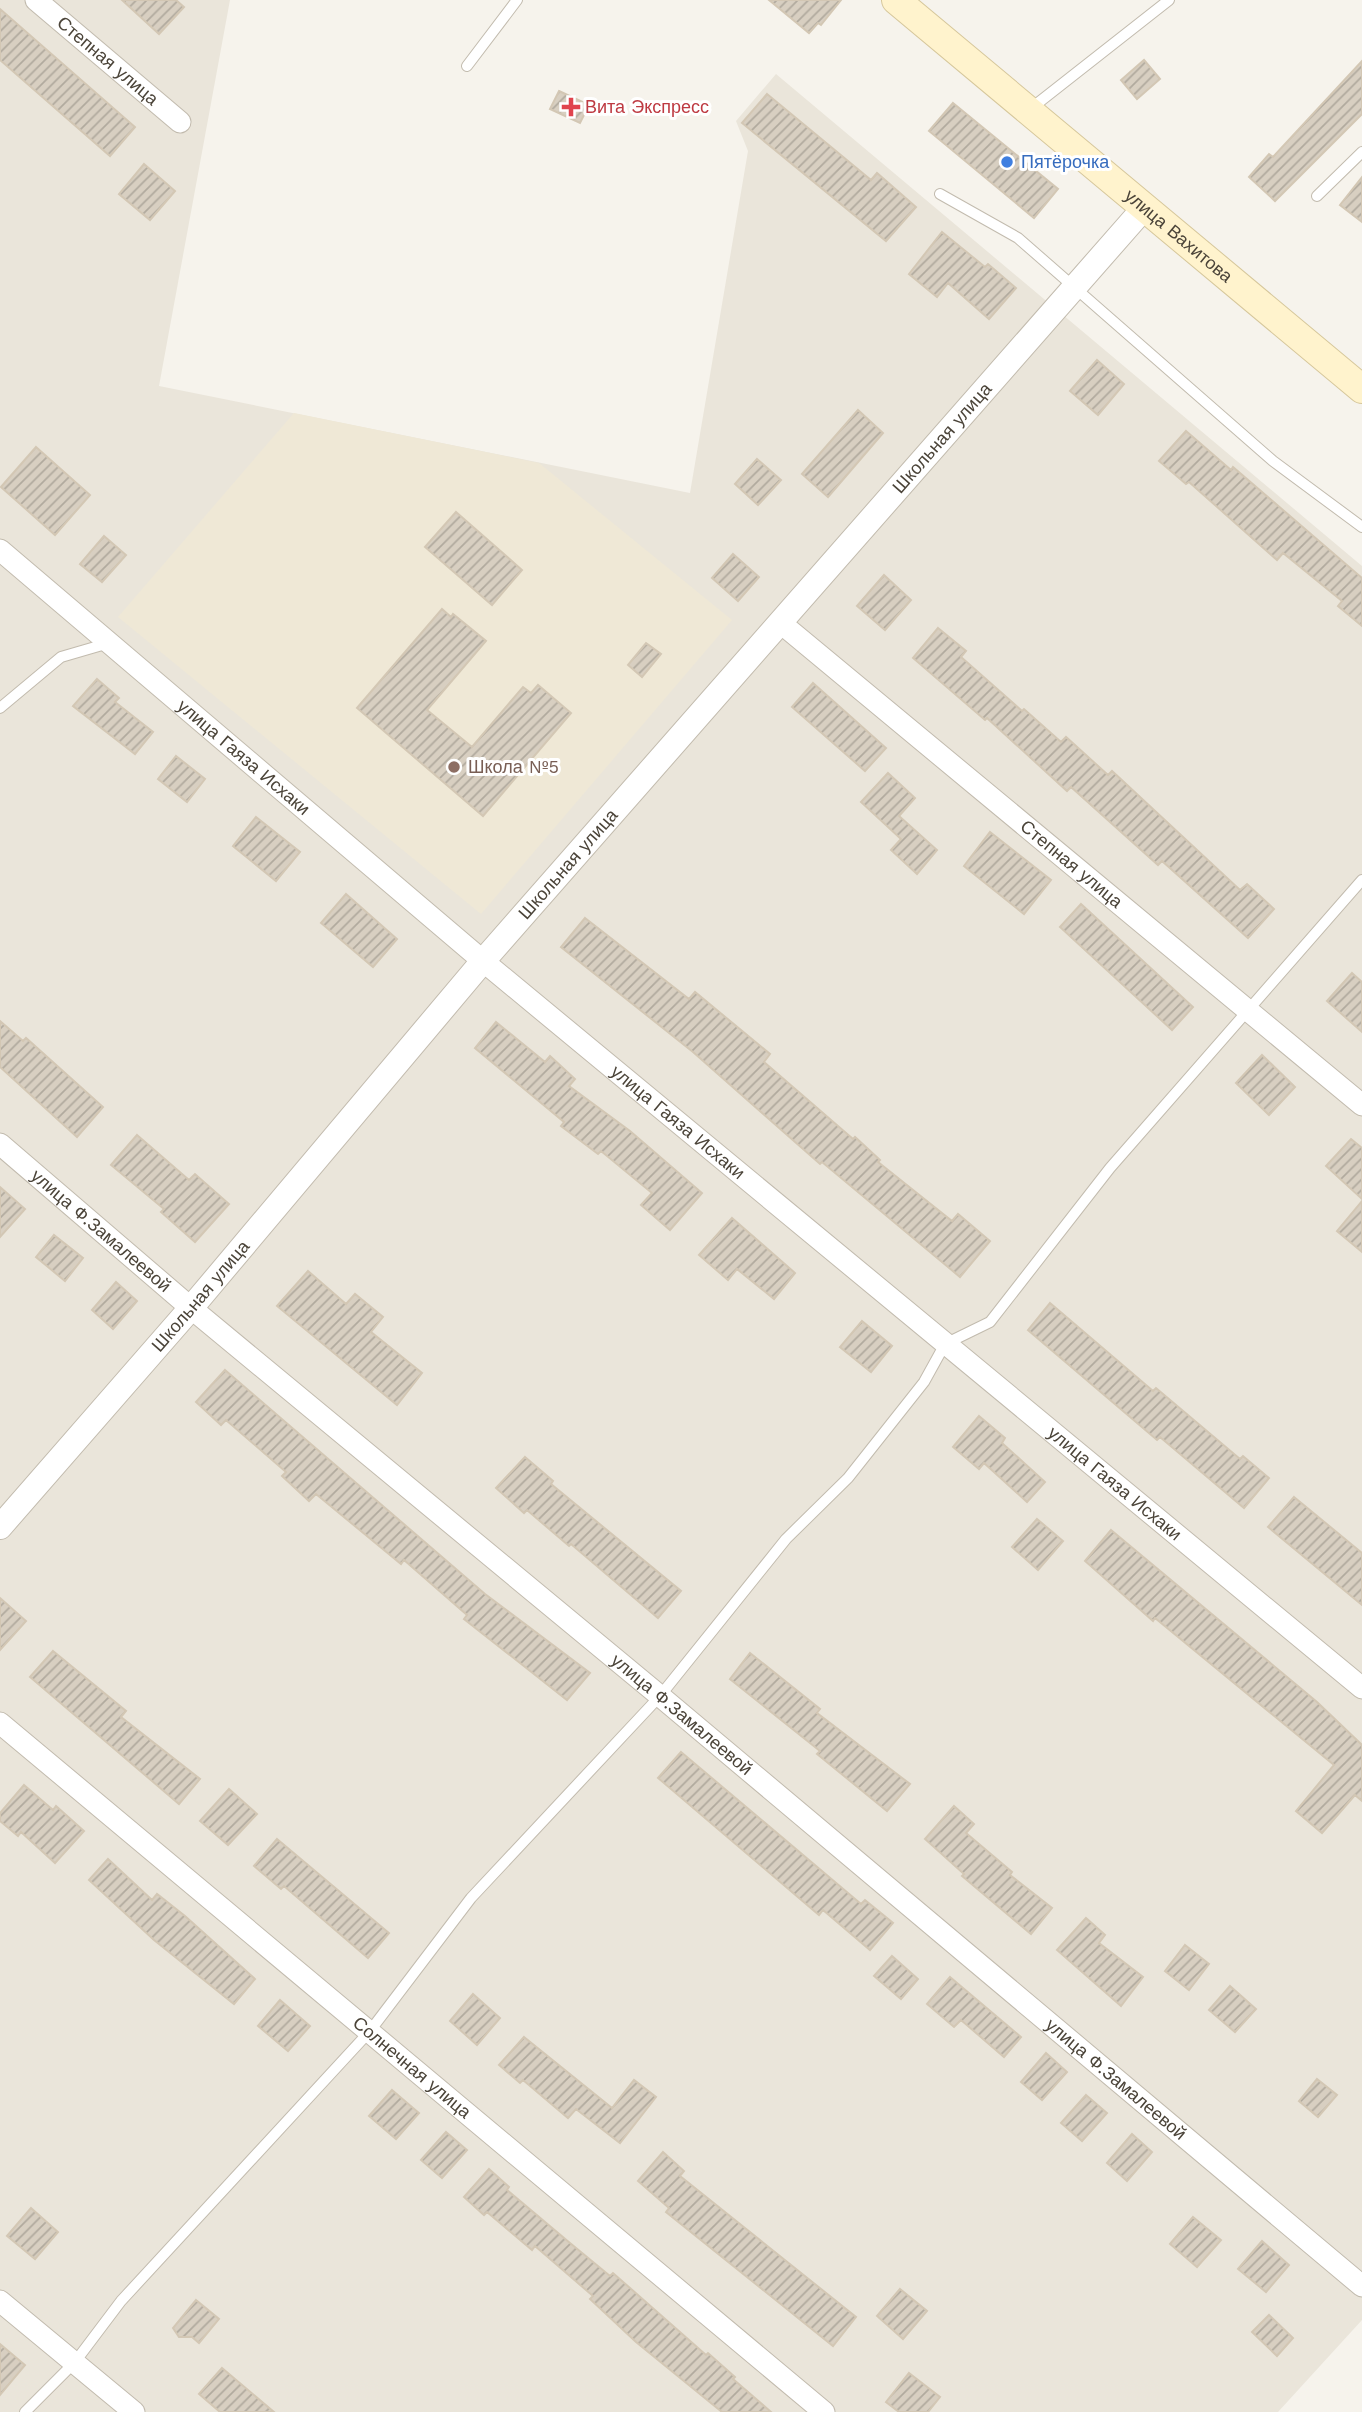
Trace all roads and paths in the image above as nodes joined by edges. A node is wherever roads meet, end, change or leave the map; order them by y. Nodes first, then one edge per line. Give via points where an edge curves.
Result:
1 (36, 0) edge
2 (517, 0) edge
3 (896, 0) edge
4 (1169, 0) edge
5 (467, 66) dead end
6 (1029, 110) junction
7 (180, 122) dead end
8 (1360, 156) edge
9 (940, 194) dead end
10 (1317, 196) dead end
11 (1144, 208) junction
12 (1076, 287) junction
13 (1362, 389) edge
14 (1362, 527) edge
15 (0, 550) edge
16 (782, 624) junction
17 (109, 643) junction
18 (0, 708) edge
19 (1362, 880) edge
20 (483, 961) junction
21 (1249, 1010) junction
22 (1362, 1105) edge
23 (0, 1144) edge
24 (191, 1308) junction
25 (945, 1344) junction
26 (0, 1527) edge
27 (1362, 1688) edge
28 (660, 1696) junction
29 (0, 1723) edge
30 (370, 2031) junction
31 (1362, 2286) edge
32 (0, 2301) edge
33 (75, 2362) junction
34 (25, 2412) edge
35 (134, 2412) edge
36 (824, 2412) edge

1 - 7 street, Степная улица
2 - 5 lane
3 - 6 main road, улица Вахитова
4 - 6 lane
6 - 11 main road, улица Вахитова
8 - 10 lane
9 - 12 lane via 1018,239
11 - 12 street, Школьная улица
11 - 13 main road, улица Вахитова
12 - 14 lane via 1273,461
12 - 16 street, Школьная улица
15 - 17 street, улица Гаяза Исхаки
16 - 20 street, Школьная улица
16 - 21 street, Степная улица
17 - 18 lane via 61,657
17 - 20 street, улица Гаяза Исхаки
19 - 21 lane
20 - 24 street, Школьная улица
20 - 25 street, улица Гаяза Исхаки
21 - 22 street, Степная улица
21 - 25 lane via 1110,1168 990,1322
23 - 24 street, улица Ф.Замалеевой
24 - 26 street, Школьная улица
24 - 28 street, улица Ф.Замалеевой
25 - 27 street, улица Гаяза Исхаки
25 - 28 lane via 924,1382 848,1478 786,1539
28 - 30 lane via 471,1898
28 - 31 street, улица Ф.Замалеевой
29 - 30 street, Солнечная улица
30 - 33 lane via 121,2301
30 - 36 street, Солнечная улица
32 - 33 street
33 - 34 lane
33 - 35 street

